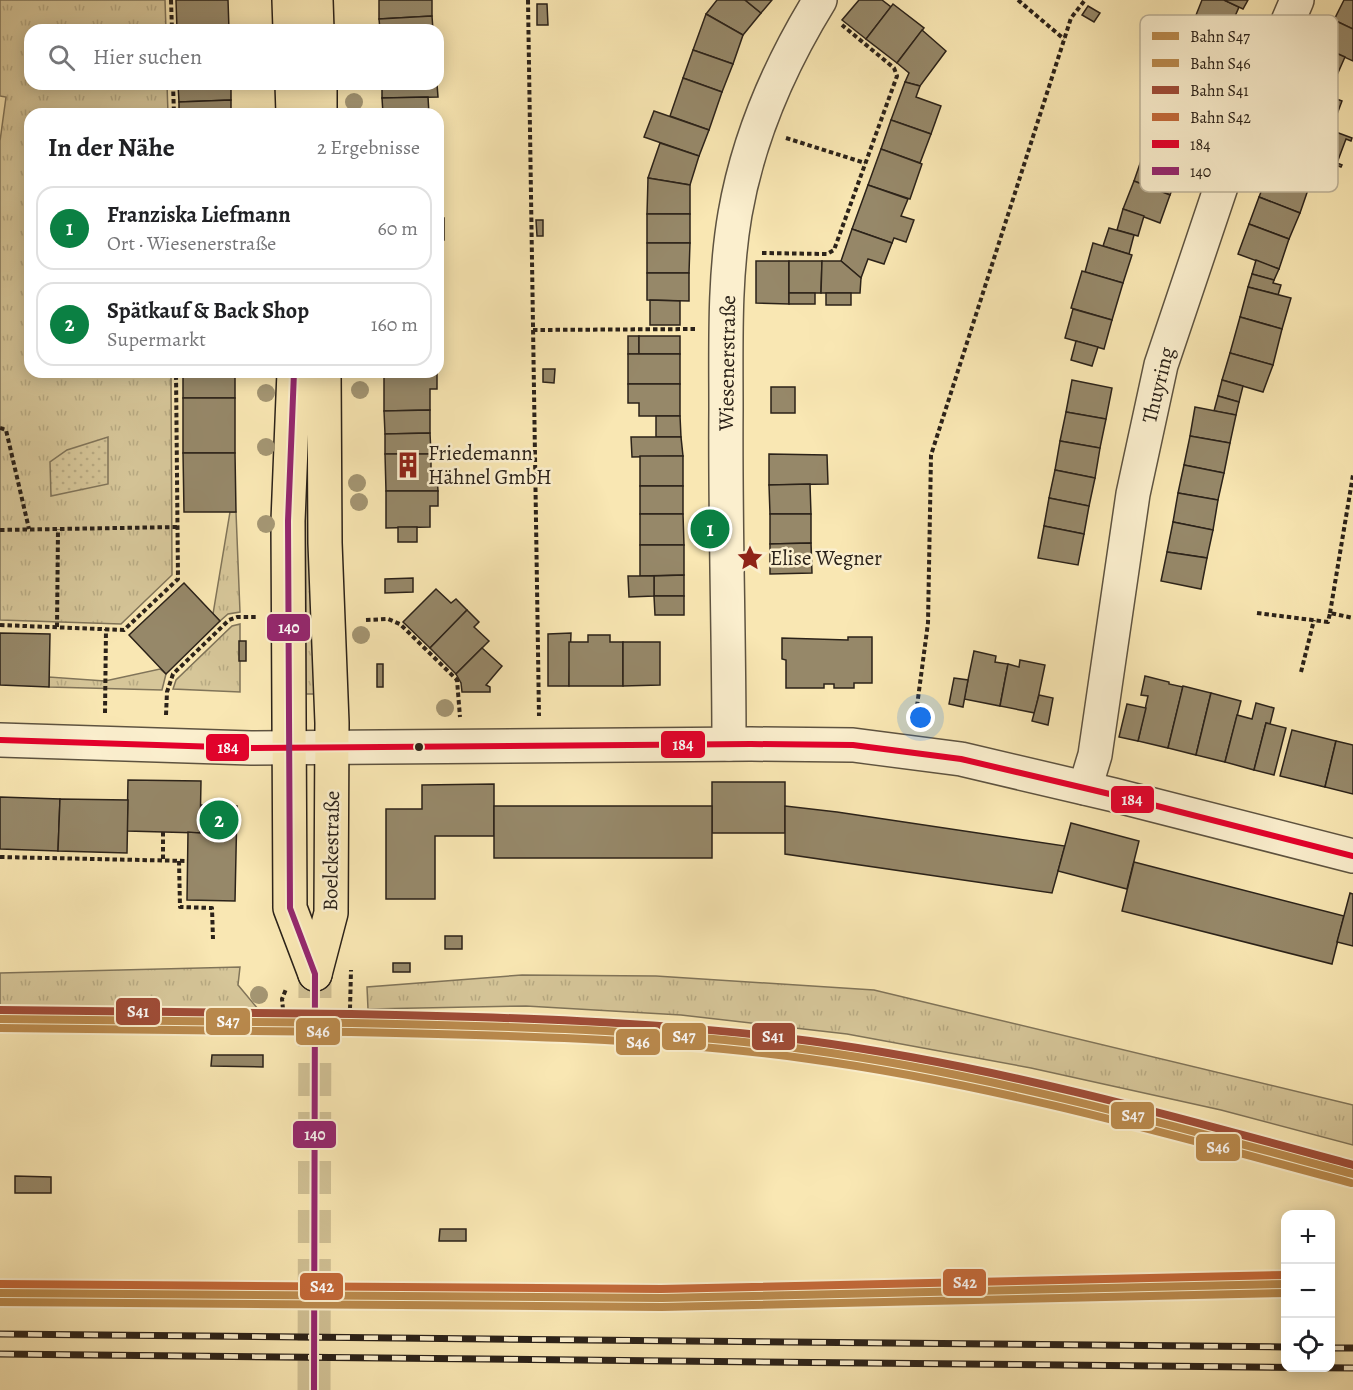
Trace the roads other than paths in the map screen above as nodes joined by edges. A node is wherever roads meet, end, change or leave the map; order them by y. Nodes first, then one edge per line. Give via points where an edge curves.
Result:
1 (289, 0) edge
2 (316, 0) edge
3 (1297, 0) edge
4 (828, 10) edge
5 (1291, 15) edge
6 (290, 24) edge
7 (317, 24) edge
8 (292, 90) edge
9 (320, 90) edge
10 (293, 108) edge
11 (320, 108) edge
12 (1219, 192) edge
13 (294, 378) edge
14 (324, 378) edge
15 (0, 740) edge
16 (729, 744) junction
17 (332, 747) junction
18 (288, 748) junction
19 (1085, 788) junction
20 (1353, 856) edge

1 - 6 main road
2 - 7 main road
3 - 5 street, Thuyring
4 - 16 street, Wiesenerstraße via 785,66 757,130 737,203 729,253 725,492
8 - 10 main road
9 - 11 main road
12 - 19 street, Thuyring via 1161,365 1133,494 1095,755
13 - 18 main road, Boelckestraße via 288,521
14 - 17 main road, Boelckestraße
15 - 18 street
16 - 17 street
16 - 19 street via 853,746 961,759
17 - 18 street
17 - 18 main road, Boelckestraße via 332,913 315,974 290,908
19 - 20 street

